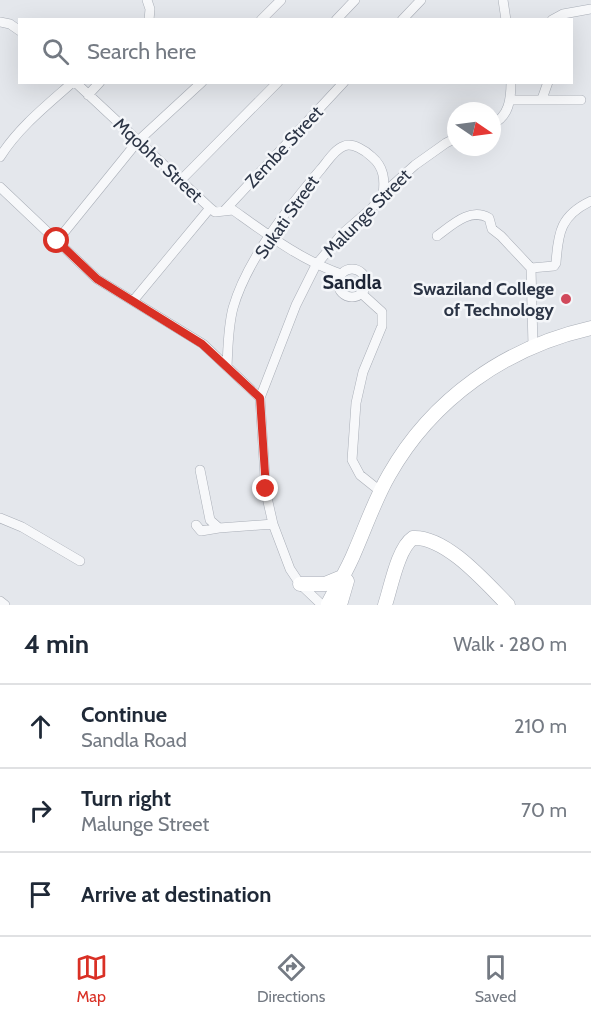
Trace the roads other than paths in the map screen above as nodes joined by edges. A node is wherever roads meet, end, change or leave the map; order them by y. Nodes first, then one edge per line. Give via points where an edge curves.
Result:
1 (147, 0) edge
2 (281, 0) edge
3 (355, 0) edge
4 (421, 0) edge
5 (503, 0) edge
6 (591, 9) edge
7 (149, 18) edge
8 (263, 18) edge
9 (338, 18) edge
10 (404, 18) edge
11 (506, 18) edge
12 (556, 18) edge
13 (0, 22) edge
14 (18, 30) edge
15 (72, 84) edge
16 (76, 84) edge
17 (98, 84) edge
18 (200, 84) edge
19 (276, 84) edge
20 (342, 84) edge
21 (511, 84) edge
22 (547, 84) edge
23 (88, 95) junction
24 (542, 99) junction
25 (511, 100) junction
26 (581, 100) dead end
27 (501, 118) edge
28 (138, 141) junction
29 (447, 142) edge
30 (0, 157) edge
31 (180, 180) junction
32 (0, 187) edge
33 (383, 194) junction
34 (591, 201) edge
35 (210, 208) junction
36 (224, 211) junction
37 (437, 236) dead end
38 (270, 237) junction
39 (57, 241) junction
40 (316, 265) junction
41 (531, 268) junction
42 (341, 274) junction
43 (361, 293) junction
44 (133, 301) junction
45 (591, 328) edge
46 (533, 346) junction
47 (227, 367) junction
48 (260, 398) junction
49 (200, 470) dead end
50 (381, 491) junction
51 (0, 518) edge
52 (273, 524) junction
53 (196, 525) dead end
54 (219, 528) junction
55 (354, 553) junction
56 (80, 561) dead end
57 (342, 577) junction
58 (300, 584) junction
59 (0, 601) edge
60 (309, 601) edge
61 (4, 605) edge
62 (331, 605) edge
63 (385, 605) edge
64 (508, 605) edge

1 - 7 street
2 - 8 street
3 - 9 street
4 - 10 street
5 - 11 street
6 - 12 street
13 - 14 street
15 - 30 street via 32,119
16 - 23 street, Mqobhe Street
17 - 23 street
18 - 28 street
19 - 31 street
20 - 36 street, Zembe Street
21 - 25 street
22 - 24 street
23 - 28 street, Mqobhe Street
24 - 25 street
24 - 26 street
25 - 27 street
28 - 31 street, Mqobhe Street
28 - 39 street
29 - 33 street, Malunge Street
31 - 35 street, Mqobhe Street
32 - 39 street
33 - 38 street, Sukati Street via 385,183 379,164 366,152 345,145 305,189
33 - 40 street, Malunge Street
34 - 41 street via 575,208 566,220 554,266
35 - 36 street, Mqobhe Street
35 - 44 street
36 - 38 street, Mqobhe Street via 233,210
37 - 41 street via 470,214 482,214
38 - 40 street, Mqobhe Street
38 - 47 street, Sukati Street via 233,308
39 - 44 street via 97,279
40 - 42 street, Mqobhe Street
40 - 48 street, Malunge Street via 296,304
41 - 46 street
42 - 43 street via 338,284 343,293 352,297
42 - 43 street via 350,269 363,274 366,284
43 - 50 street via 382,312 382,326 363,372 356,403 352,460 360,475
44 - 47 street via 192,336
45 - 46 main road
46 - 50 main road via 469,383 446,403 400,456
47 - 48 street
48 - 52 street, Malunge Street via 266,493
49 - 54 street via 210,520
50 - 55 main road
51 - 56 street
52 - 54 street
52 - 58 street, Malunge Street via 290,570
53 - 54 street via 201,531
55 - 57 main road
55 - 62 main road
57 - 58 main road via 326,584
57 - 62 main road
58 - 60 street, Malunge Street
59 - 61 street
60 - 62 street, Malunge Street
63 - 64 main road via 406,545 413,538 423,537 440,544

